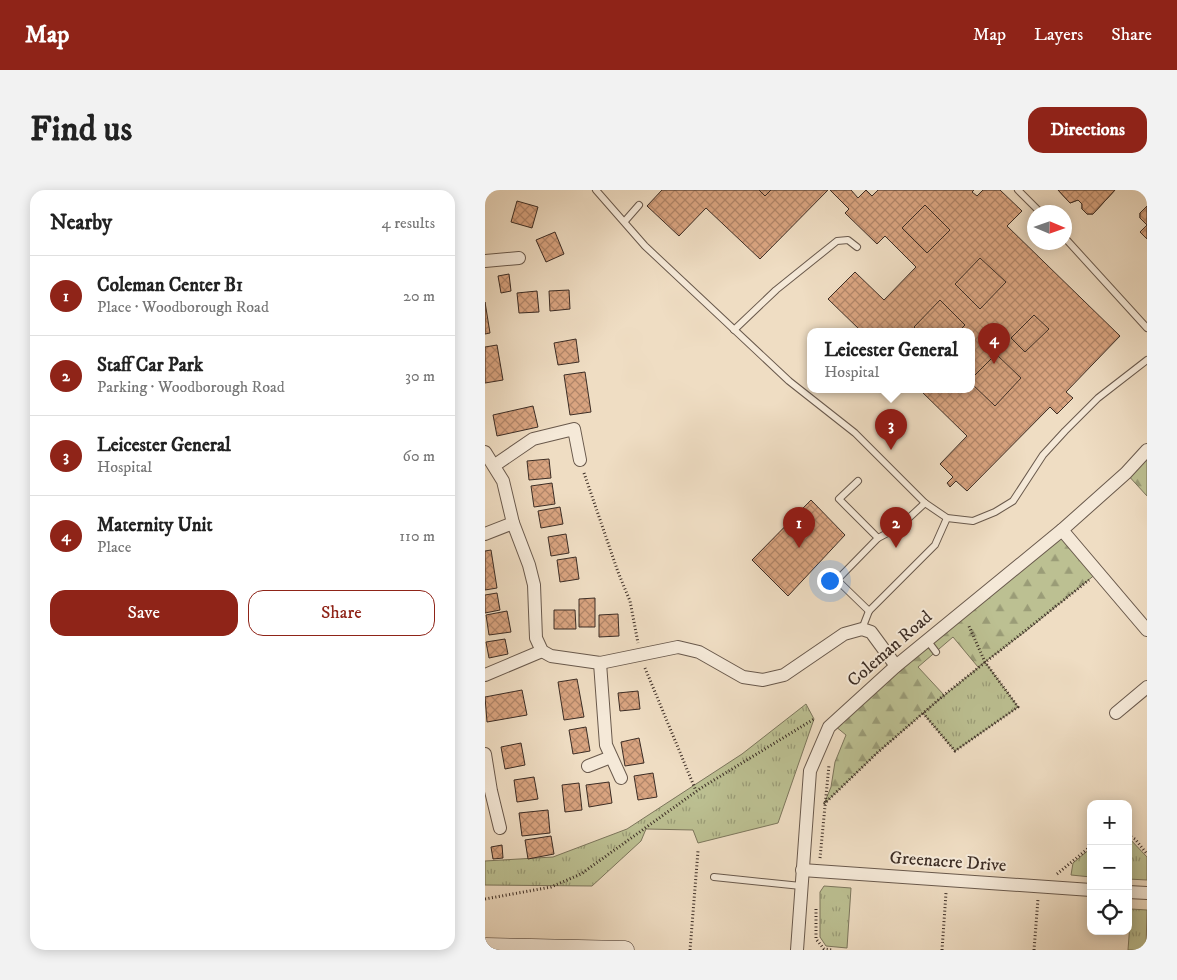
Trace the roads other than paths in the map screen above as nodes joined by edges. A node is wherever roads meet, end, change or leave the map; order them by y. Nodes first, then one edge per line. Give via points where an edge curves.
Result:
1 (596, 190) edge
2 (1018, 190) edge
3 (639, 205) dead end
4 (1033, 205) edge
5 (625, 221) junction
6 (1072, 246) edge
7 (857, 247) dead end
8 (519, 258) dead end
9 (485, 261) edge
10 (1147, 328) edge
11 (735, 330) junction
12 (1147, 360) edge
13 (1147, 450) edge
14 (485, 452) edge
15 (580, 460) road end
16 (495, 465) junction
17 (858, 481) dead end
18 (925, 503) junction
19 (947, 518) junction
20 (513, 523) junction
21 (1062, 530) junction
22 (485, 534) edge
23 (878, 538) junction
24 (869, 611) junction
25 (862, 629) junction
26 (1147, 630) edge
27 (927, 640) junction
28 (542, 651) junction
29 (936, 652) dead end
30 (600, 663) junction
31 (896, 666) junction
32 (485, 675) edge
33 (1147, 687) edge
34 (1116, 714) dead end
35 (485, 754) edge
36 (611, 757) junction
37 (588, 766) dead end
38 (621, 778) dead end
39 (488, 792) edge
40 (500, 828) dead end
41 (802, 870) junction
42 (714, 877) dead end
43 (801, 886) junction
44 (1087, 890) edge
45 (1132, 892) edge
46 (1147, 894) edge
47 (485, 947) edge
48 (625, 950) edge
49 (797, 950) edge

1 - 5 lane
2 - 4 lane
3 - 5 lane
5 - 11 lane via 645,246
6 - 10 lane
7 - 11 lane via 848,240 837,241 776,290
8 - 9 street
11 - 18 lane via 789,381 855,433
12 - 19 lane via 1098,398 1065,431 1043,455 1013,501 973,521
13 - 21 street, Coleman Road
14 - 16 street
15 - 16 street via 574,429 533,439
16 - 20 street via 503,481
17 - 23 lane via 839,499
18 - 19 lane
18 - 23 lane via 899,527
19 - 24 lane via 935,545
20 - 22 street
20 - 28 street via 534,585 536,638
21 - 26 street
21 - 27 street, Coleman Road
23 - 24 lane via 837,580
24 - 25 lane
25 - 30 street via 844,634 785,675 763,680 734,673 708,656 689,649 667,648
25 - 31 street via 871,632
27 - 29 lane
27 - 31 street, Coleman Road
28 - 30 street via 551,656
28 - 32 street
30 - 36 street via 602,714
31 - 41 street, Coleman Road via 829,727 810,770
33 - 34 street
35 - 39 street
36 - 37 street
36 - 38 street
39 - 40 street
41 - 43 street, Coleman Road
41 - 44 street, Greenacre Drive
42 - 43 lane
43 - 49 street, Coleman Road
45 - 46 street
47 - 48 street

